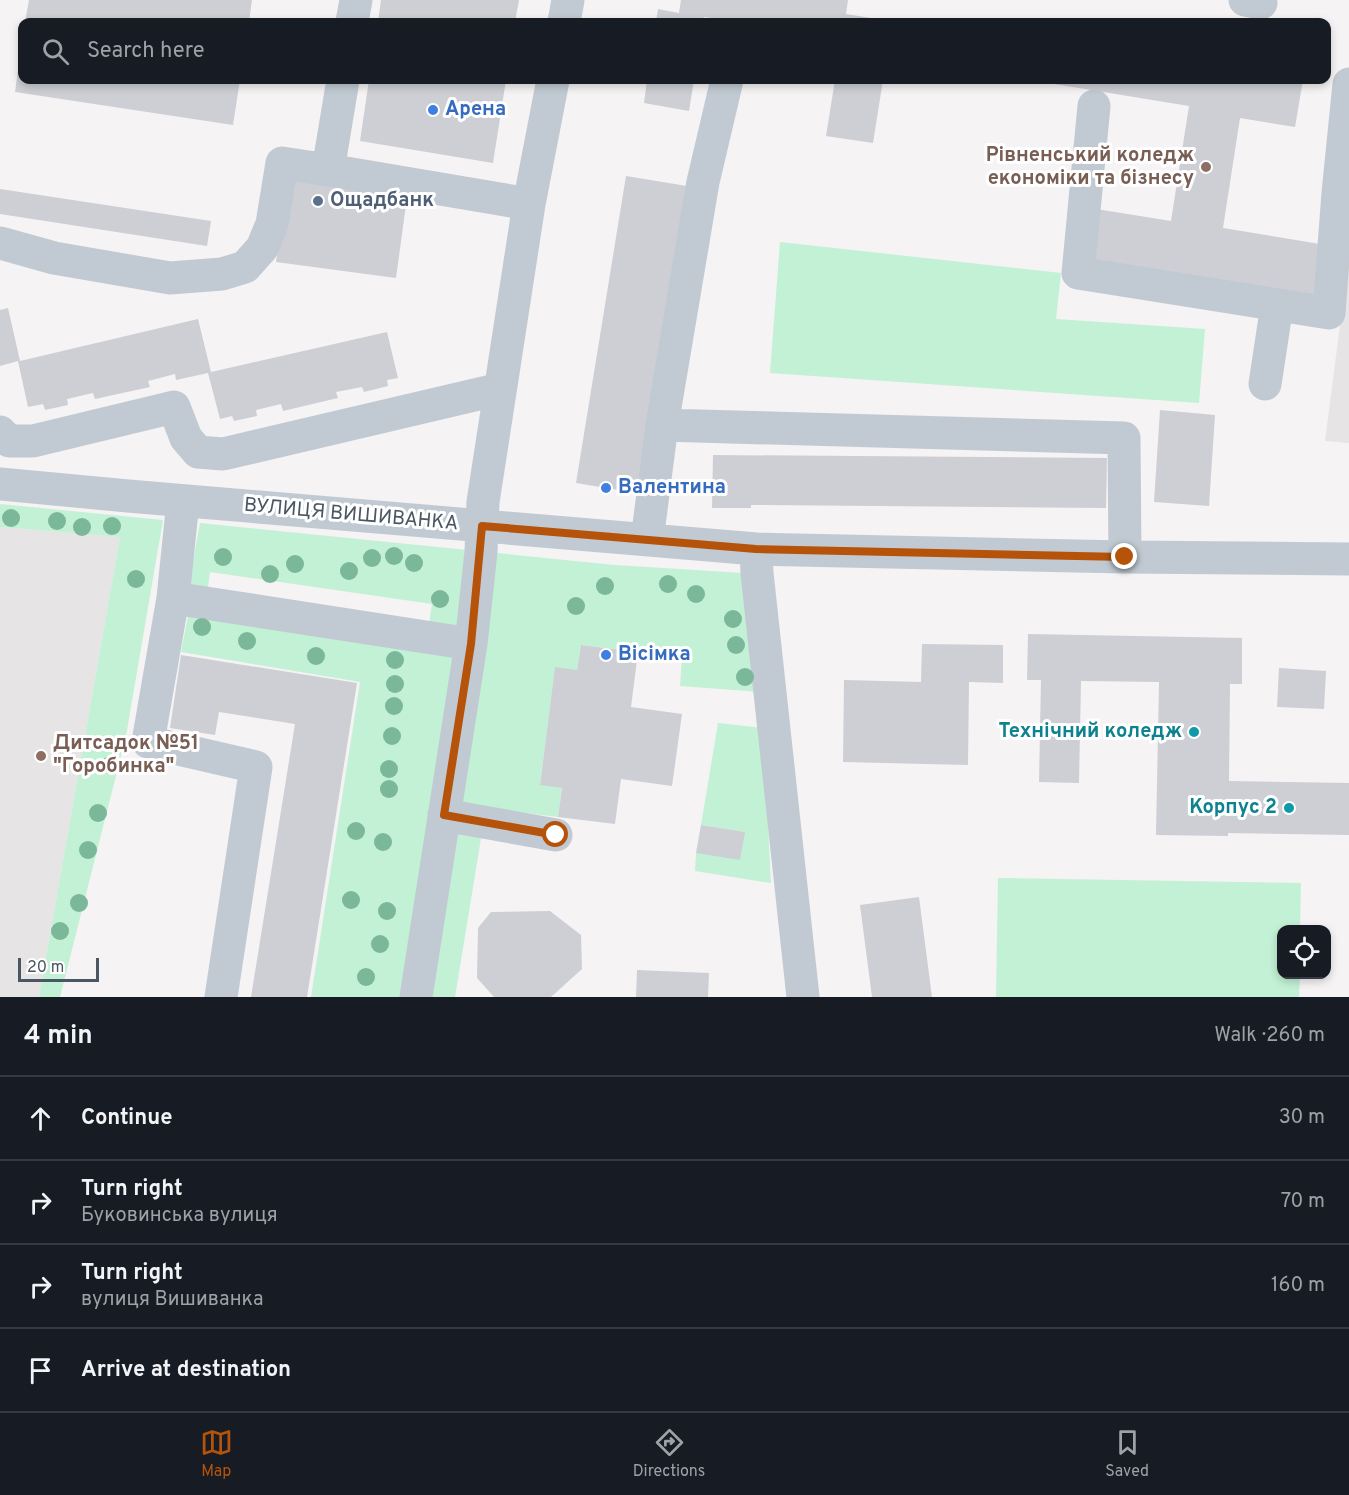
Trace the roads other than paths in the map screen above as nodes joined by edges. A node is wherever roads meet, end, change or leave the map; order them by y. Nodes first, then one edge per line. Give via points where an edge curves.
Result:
1 (356, 0) edge
2 (568, 0) edge
3 (353, 18) edge
4 (565, 18) edge
5 (342, 84) edge
6 (552, 84) edge
7 (726, 84) edge
8 (1349, 84) edge
9 (1094, 106) dead end
10 (328, 170) junction
11 (529, 204) junction
12 (0, 243) edge
13 (1276, 305) junction
14 (1265, 384) dead end
15 (500, 389) junction
16 (662, 425) junction
17 (0, 432) edge
18 (0, 484) edge
19 (183, 501) junction
20 (482, 526) junction
21 (647, 540) junction
22 (756, 549) junction
23 (1125, 557) junction
24 (1349, 559) edge
25 (173, 598) junction
26 (471, 644) junction
27 (444, 815) junction
28 (556, 835) dead end
29 (221, 997) edge
30 (416, 997) edge
31 (803, 997) edge

1 - 3 street
2 - 4 street
5 - 10 street
6 - 11 street
7 - 16 street via 703,182
8 - 13 street via 1329,313
9 - 13 street via 1078,273
10 - 11 street
10 - 12 street via 282,163 272,224 262,248 245,267 222,274 170,278 54,258
11 - 15 street
13 - 14 street
15 - 17 street via 223,454 198,452 186,438 174,407 33,441 9,441
15 - 20 street
16 - 21 street
16 - 23 street via 1124,438
18 - 19 street, ВУЛИЦЯ ВИШИВАНКА
19 - 20 street, ВУЛИЦЯ ВИШИВАНКА
19 - 25 street
20 - 21 street, ВУЛИЦЯ ВИШИВАНКА
20 - 26 street
21 - 22 street, ВУЛИЦЯ ВИШИВАНКА
22 - 23 street, ВУЛИЦЯ ВИШИВАНКА
22 - 31 street
23 - 24 street, ВУЛИЦЯ ВИШИВАНКА
25 - 26 street
25 - 29 street via 147,742 256,767
26 - 27 street
27 - 28 street
27 - 30 street

